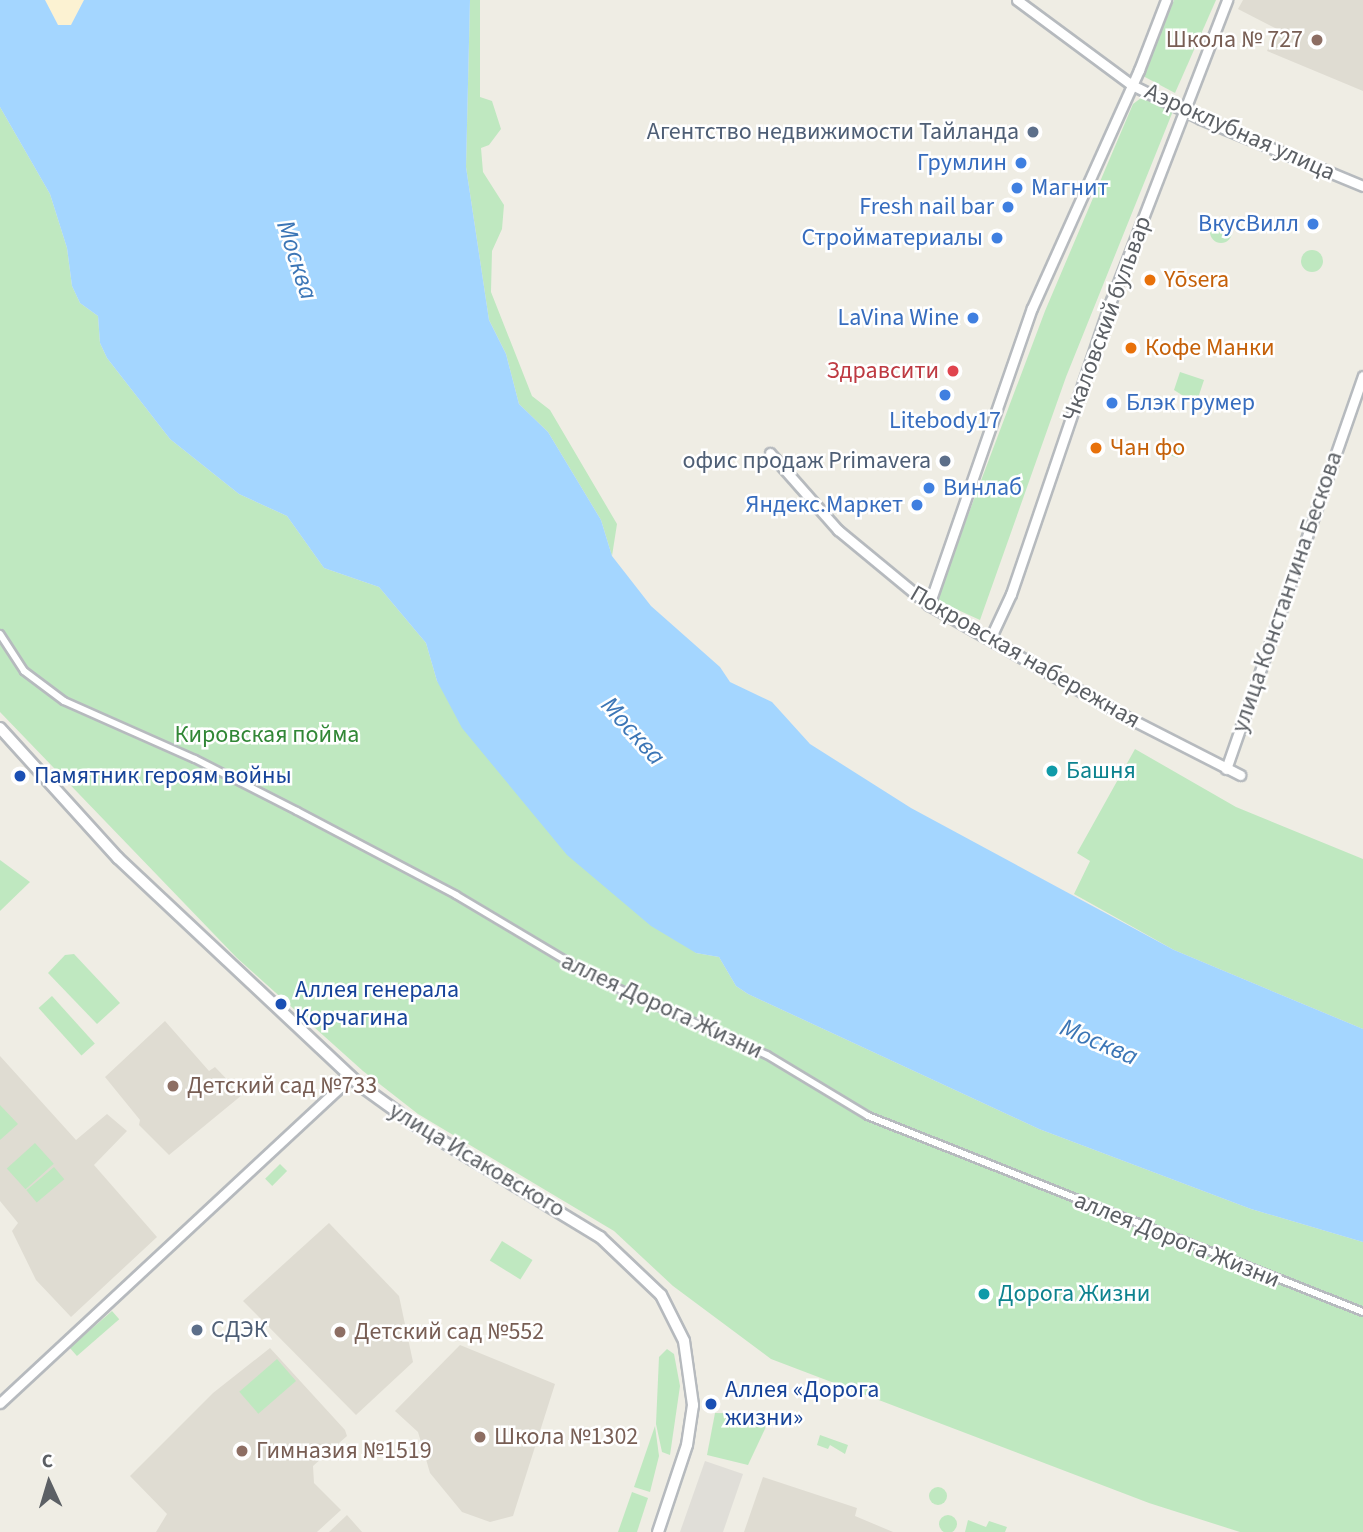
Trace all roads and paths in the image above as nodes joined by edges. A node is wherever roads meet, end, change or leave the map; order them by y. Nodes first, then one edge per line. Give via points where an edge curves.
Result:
1 (1017, 0) edge
2 (1166, 0) edge
3 (1227, 0) edge
4 (1132, 85) junction
5 (1185, 111) junction
6 (1363, 186) edge
7 (1363, 376) edge
8 (770, 453) dead end
9 (929, 605) junction
10 (0, 634) edge
11 (990, 639) junction
12 (0, 728) edge
13 (1226, 769) junction
14 (1240, 775) dead end
15 (351, 1077) junction
16 (1363, 1312) edge
17 (0, 1403) edge
18 (658, 1532) edge

1 - 4 street, Аэроклубная улица
2 - 4 street
3 - 5 street, Чкаловский бульвар
4 - 5 street, Аэроклубная улица
4 - 9 street via 1032,308
5 - 6 street, Аэроклубная улица
5 - 11 street, Чкаловский бульвар via 1111,301 1011,594
7 - 13 street, улица Константина Бескова
8 - 9 street, Покровская набережная via 838,530
9 - 11 street, Покровская набережная
10 - 16 street, аллея Дорога Жизни via 24,670 64,701 195,759 309,817 456,895 597,979 767,1055 868,1116
11 - 13 street, Покровская набережная
12 - 15 street, улица Исаковского via 118,858
13 - 14 street, Покровская набережная
15 - 17 street
15 - 18 street, улица Исаковского via 391,1109 600,1237 661,1296 684,1341 693,1405 687,1446

